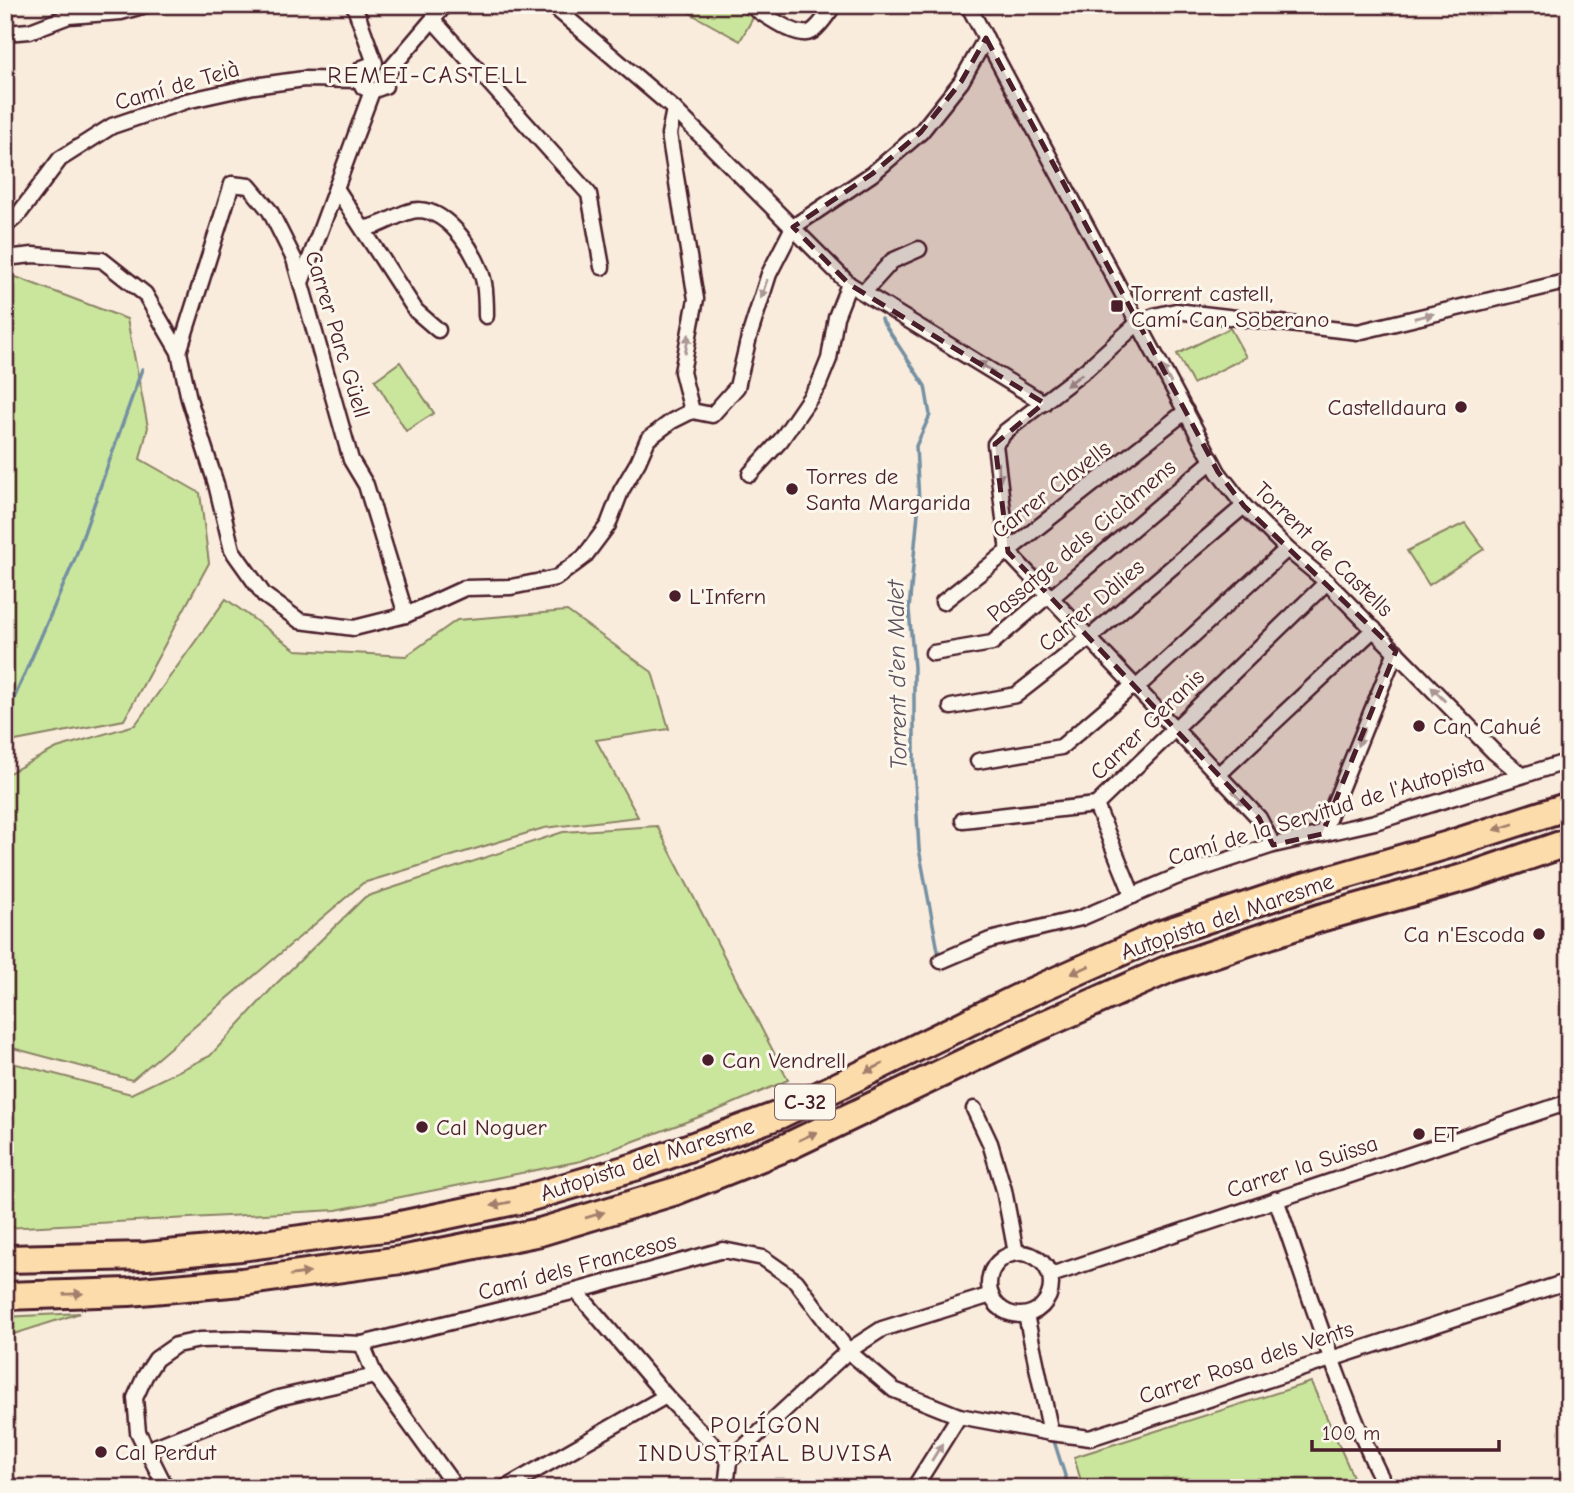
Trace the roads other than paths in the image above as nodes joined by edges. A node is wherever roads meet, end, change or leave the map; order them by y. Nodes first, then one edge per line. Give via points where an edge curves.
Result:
1 (146, 5) edge
2 (354, 5) edge
3 (445, 5) edge
4 (552, 5) edge
5 (749, 5) edge
6 (834, 5) edge
7 (968, 5) edge
8 (433, 20) junction
9 (5, 33) edge
10 (986, 38) junction
11 (360, 80) junction
12 (372, 91) junction
13 (674, 109) junction
14 (336, 188) junction
15 (5, 226) edge
16 (793, 227) junction
17 (362, 228) junction
18 (919, 248) dead end
19 (5, 258) edge
20 (601, 267) dead end
21 (302, 280) junction
22 (1569, 281) edge
23 (849, 284) junction
24 (864, 292) junction
25 (486, 316) dead end
26 (1139, 322) junction
27 (438, 330) dead end
28 (179, 352) junction
29 (1044, 403) junction
30 (692, 411) junction
31 (1186, 411) junction
32 (1212, 461) junction
33 (750, 474) dead end
34 (1244, 506) junction
35 (1287, 549) junction
36 (1008, 552) junction
37 (1328, 582) junction
38 (1051, 598) junction
39 (943, 602) dead end
40 (406, 615) junction
41 (1374, 629) junction
42 (1089, 638) junction
43 (1396, 651) junction
44 (933, 653) dead end
45 (1136, 688) junction
46 (951, 707) dead end
47 (1174, 728) junction
48 (978, 761) dead end
49 (1569, 761) edge
50 (1218, 775) junction
51 (1522, 775) junction
52 (1096, 805) junction
53 (1569, 806) edge
54 (963, 820) dead end
55 (1322, 834) junction
56 (1569, 842) edge
57 (1273, 845) junction
58 (1133, 895) junction
59 (941, 961) dead end
60 (1569, 1102) edge
61 (974, 1109) dead end
62 (1276, 1199) junction
63 (1016, 1253) junction
64 (5, 1259) edge
65 (1051, 1275) junction
66 (1569, 1281) edge
67 (576, 1291) junction
68 (991, 1295) junction
69 (5, 1296) edge
70 (1026, 1315) junction
71 (362, 1344) junction
72 (848, 1351) junction
73 (1332, 1357) junction
74 (375, 1376) junction
75 (666, 1396) junction
76 (959, 1416) junction
77 (1051, 1433) junction
78 (147, 1450) junction
79 (729, 1461) junction
80 (166, 1488) edge
81 (456, 1488) edge
82 (505, 1488) edge
83 (726, 1488) edge
84 (915, 1488) edge
85 (1386, 1488) edge

1 - 9 street via 69,16 30,31
2 - 11 street via 375,63 362,68
3 - 8 street
4 - 13 street
5 - 6 street via 794,32 804,33 813,31
7 - 10 street, Torrent de Castells
8 - 12 street via 387,73 385,86
8 - 20 street via 589,194
10 - 16 street via 961,82 921,132 872,174
10 - 26 street, Torrent de Castells
11 - 12 street
11 - 15 street, Camí de Teià via 304,79 254,86 186,101 112,126 60,159
12 - 14 street
13 - 16 street
30 -> 13 street via 682,372 696,299 668,134
14 - 17 street
14 - 21 street
16 - 23 street
16 -> 30 street via 769,274 737,387 712,415
17 - 25 street via 376,228 418,210 443,220 464,240 478,266
17 - 27 street via 416,311
18 - 24 street via 892,261
19 - 28 street via 33,255 102,260 145,294
21 - 28 street, Carrer Parc Güell via 270,211 249,186 232,184
21 - 40 street, Carrer Parc Güell via 351,460 366,485
26 -> 22 street via 1176,311 1358,332
23 - 24 street
23 - 33 street via 818,386 781,440
29 -> 24 street
26 -> 29 street
31 -> 26 street, Torrent de Castells
28 - 40 street via 232,550 264,595 300,621 354,628
29 -> 36 street via 995,444
30 - 40 street via 648,439 608,525 584,557 556,579 511,587 465,588
31 - 32 street, Torrent de Castells
31 - 36 street, Carrer Clavells
32 - 34 street, Torrent de Castells
32 - 38 street, Passatge dels Ciclàmens
34 - 35 street, Torrent de Castells
34 - 42 street, Carrer Dàlies
35 - 37 street, Torrent de Castells
35 - 45 street
36 - 38 street
36 - 39 street, Carrer Clavells
37 - 41 street, Torrent de Castells
37 - 47 street, Carrer Geranis
38 - 42 street
38 - 44 street, Passatge dels Ciclàmens via 1045,598 992,643
41 - 43 street, Torrent de Castells
41 - 50 street
42 - 45 street
42 - 46 street, Carrer Dàlies via 1016,695
51 -> 43 street, Torrent de Castells
43 -> 55 street
45 - 47 street
45 - 48 street via 1129,689 1060,747
47 - 50 street
47 - 52 street, Carrer Geranis
49 - 51 street, Camí de la Servitud de l'Autopista
50 -> 57 street via 1259,818
51 - 55 street, Camí de la Servitud de l'Autopista
52 - 54 street, Carrer Geranis
52 - 58 street
53 -> 64 highway, Autopista del Maresme / C-32 via 1159,935 1022,996 779,1115 613,1174 524,1199 378,1228 147,1256
55 - 57 street, Camí de la Servitud de l'Autopista
69 -> 56 highway, Autopista del Maresme / C-32 via 242,1282 401,1260 540,1232 676,1191 789,1146 1171,968
57 - 58 street, Camí de la Servitud de l'Autopista
58 - 59 street, Camí de la Servitud de l'Autopista via 1081,918 989,940
60 - 62 street, Carrer la Suïssa
61 - 63 street via 1004,1190
62 - 65 street, Carrer la Suïssa
62 - 73 street
63 - 65 street via 1038,1258
63 - 68 street via 1003,1257 993,1268
65 - 70 street via 1044,1305
66 - 73 street, Carrer Rosa dels Vents
67 - 71 street, Camí dels Francesos
67 - 72 street, Camí dels Francesos via 723,1250 763,1258 796,1282
67 - 75 street
68 - 70 street via 1005,1311
68 - 72 street via 882,1328
70 - 77 street
71 - 74 street
71 - 78 street, Camí dels Francesos via 243,1339 176,1345 156,1359 135,1398 138,1432
72 - 76 street, Camí dels Francesos via 894,1390
72 - 79 street
73 - 77 street, Carrer Rosa dels Vents via 1090,1437
73 - 85 street
74 - 78 street via 278,1398
74 - 81 street
75 - 79 street
75 - 82 street
76 - 77 street, Camí dels Francesos
84 -> 76 street
78 - 80 street, Camí dels Francesos
79 - 83 street

